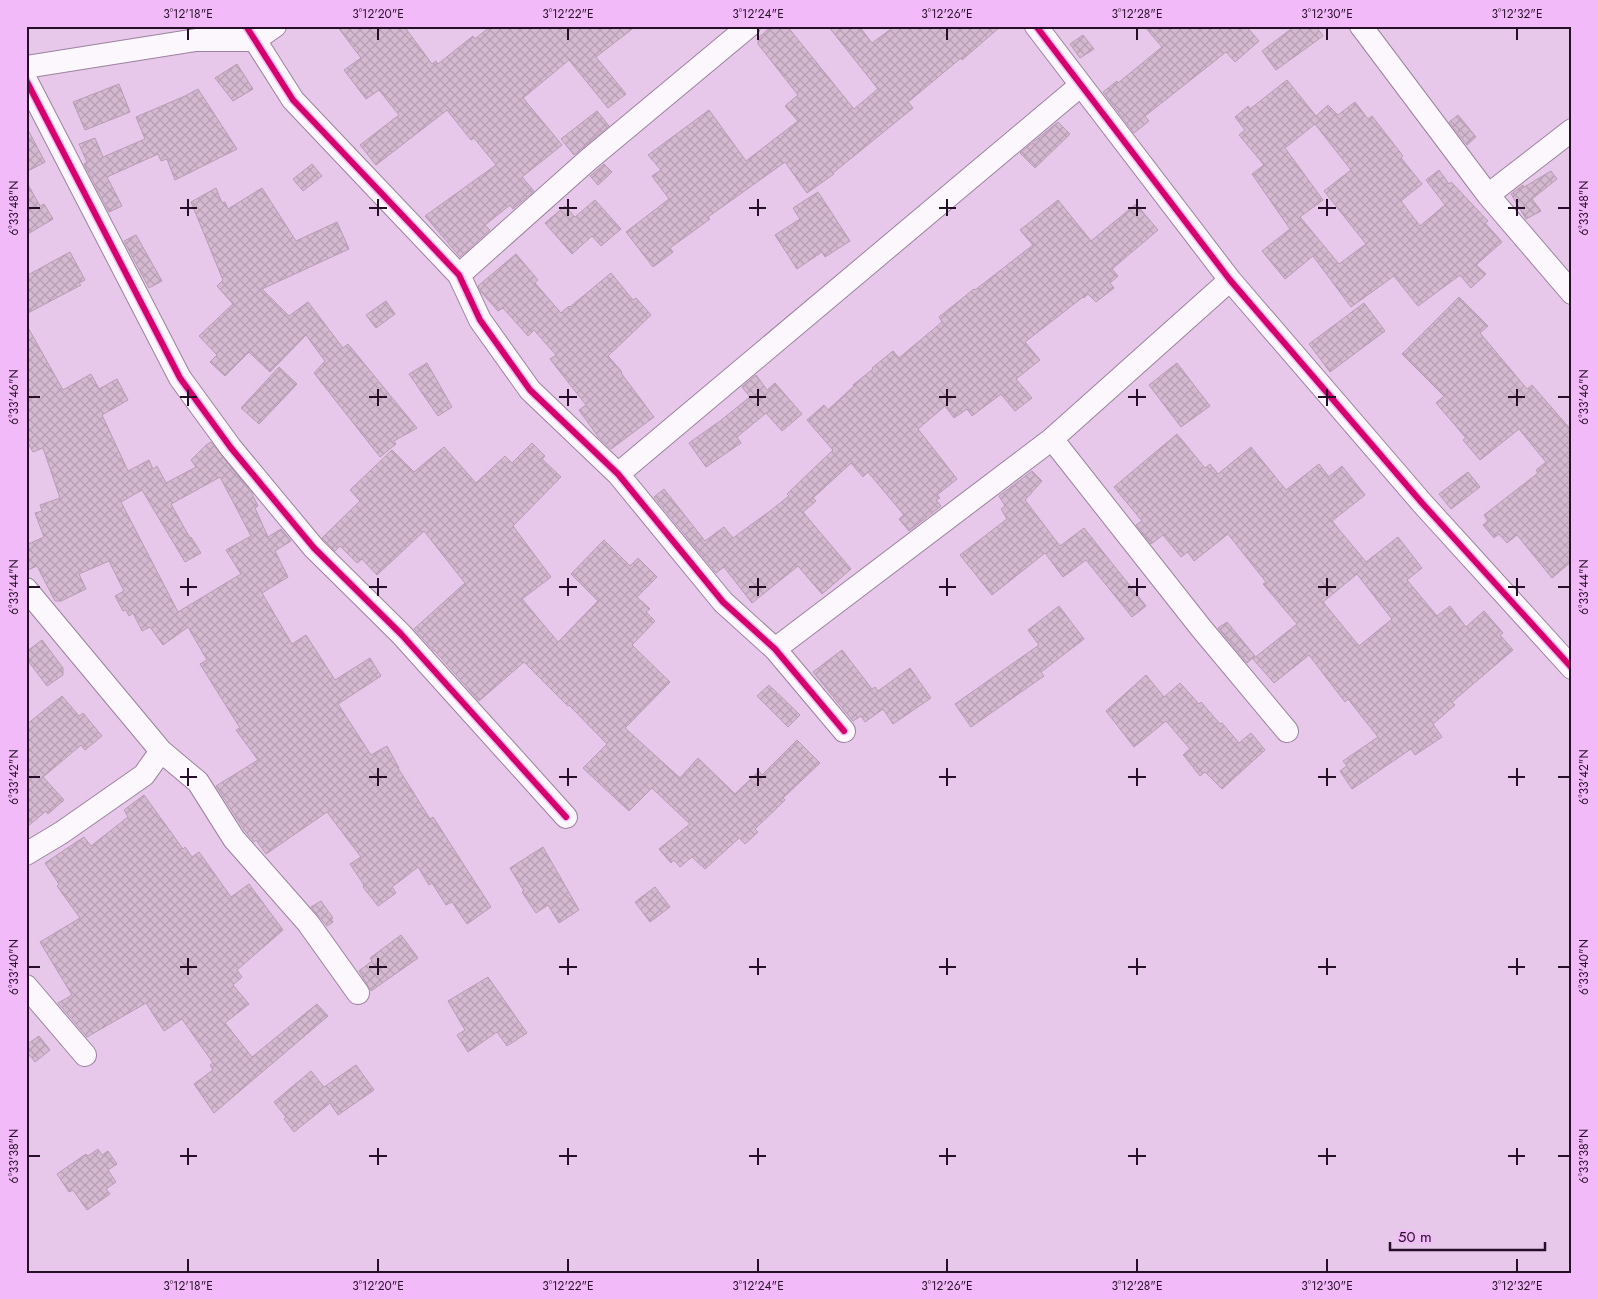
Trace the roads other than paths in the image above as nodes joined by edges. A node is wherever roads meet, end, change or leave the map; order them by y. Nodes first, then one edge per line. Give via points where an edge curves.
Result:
1 (275, 26) edge
2 (750, 26) edge
3 (1036, 26) edge
4 (1361, 26) edge
5 (251, 33) edge
6 (26, 67) edge
7 (26, 80) edge
8 (1081, 85) junction
9 (1572, 130) edge
10 (1488, 195) junction
11 (459, 275) junction
12 (1230, 280) junction
13 (1572, 293) edge
14 (1052, 439) junction
15 (618, 474) junction
16 (26, 589) edge
17 (775, 649) junction
18 (1572, 668) edge
19 (844, 731) dead end
20 (1287, 731) dead end
21 (161, 752) junction
22 (566, 817) dead end
23 (26, 854) edge
24 (26, 986) edge
25 (358, 993) dead end
26 (85, 1055) dead end

1 - 5 street
2 - 11 street via 588,160
3 - 8 street
4 - 10 street
5 - 6 street
5 - 11 street via 293,100
7 - 22 street via 185,386 231,448 314,548 401,634
8 - 12 street
8 - 15 street
9 - 10 street
10 - 13 street
11 - 15 street via 480,320 530,390
12 - 14 street
12 - 18 street via 1422,503
14 - 17 street
14 - 20 street
15 - 17 street via 723,602
16 - 21 street
17 - 19 street
21 - 23 street via 144,775
21 - 25 street via 198,782 234,839 308,923
24 - 26 street

